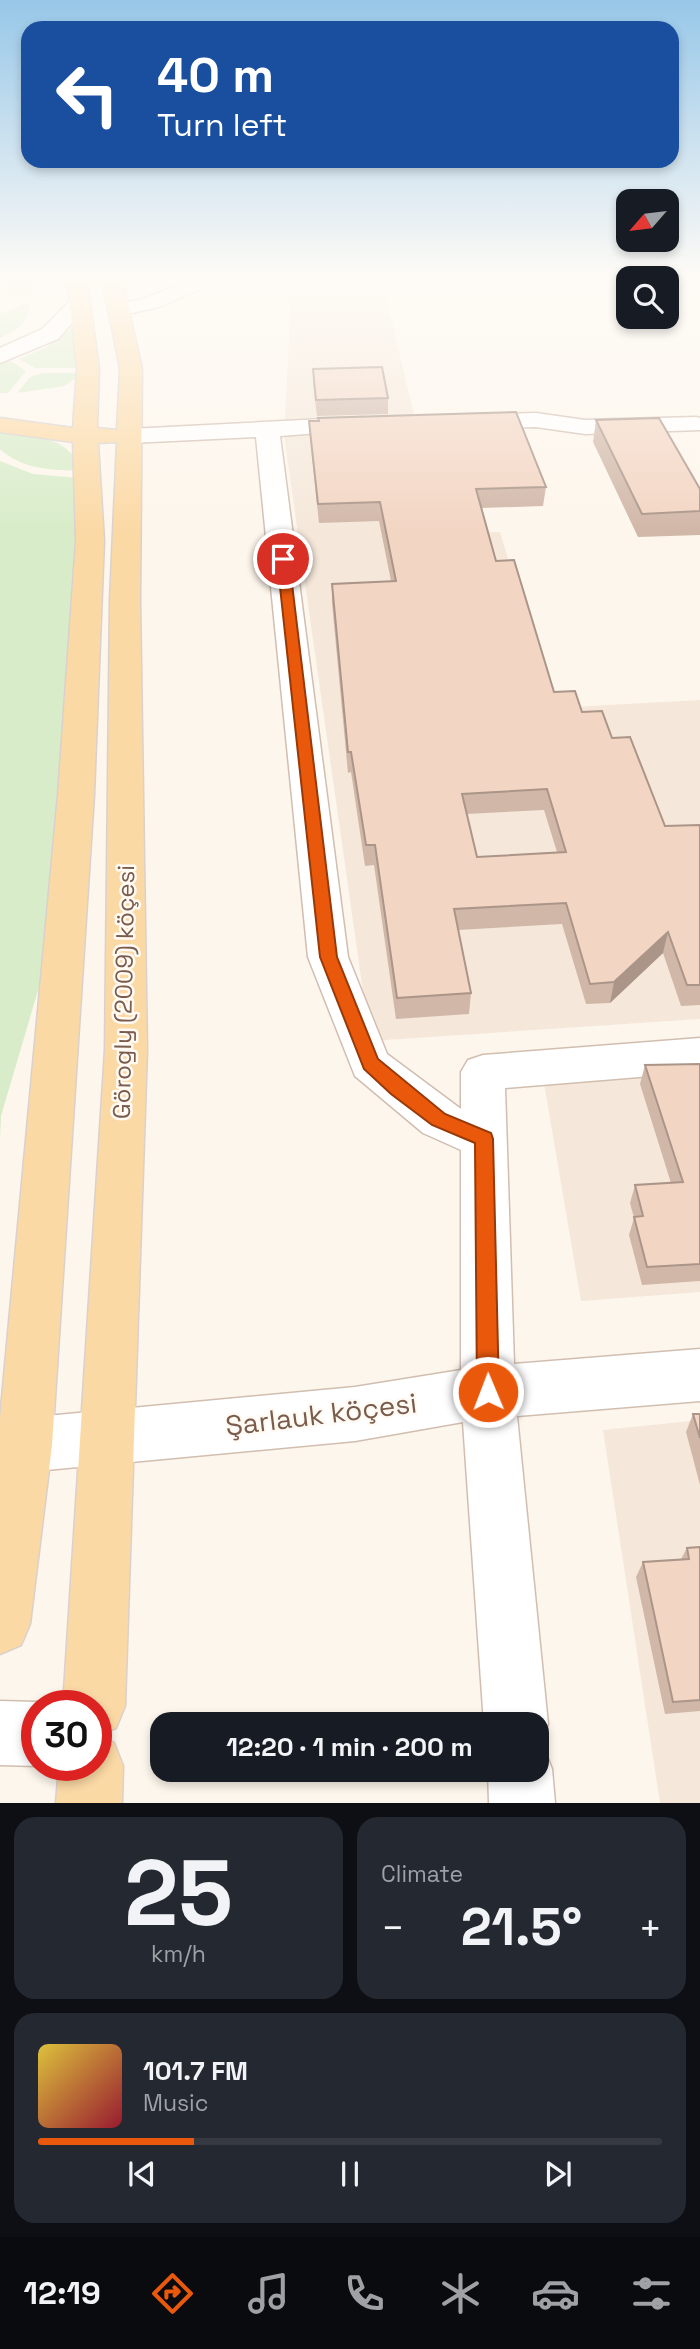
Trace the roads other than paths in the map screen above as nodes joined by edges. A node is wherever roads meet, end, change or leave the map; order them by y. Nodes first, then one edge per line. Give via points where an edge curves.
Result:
1 (87, 363) edge
2 (130, 363) edge
3 (0, 405) edge
4 (30, 407) dead end
5 (80, 417) junction
6 (129, 422) junction
7 (443, 422) edge
8 (392, 423) edge
9 (696, 424) dead end
10 (0, 425) edge
11 (267, 427) junction
12 (700, 1055) edge
13 (484, 1139) junction
14 (700, 1375) edge
15 (488, 1392) junction
16 (107, 1437) junction
17 (25, 1444) junction
18 (0, 1624) edge
19 (95, 1690) edge
20 (515, 1712) edge
21 (0, 1733) edge
22 (21, 1734) edge
23 (90, 1781) edge
24 (521, 1782) edge
25 (89, 1803) edge
26 (522, 1803) edge

1 - 5 main road
2 - 6 main road, Görogly (2009) köçesi
3 - 4 main road
5 - 6 main road
5 - 10 main road
5 - 17 main road via 90,541 76,795
6 - 11 street
6 - 16 main road, Görogly (2009) köçesi via 126,1049
7 - 9 street via 536,420 585,427
8 - 11 street
11 - 13 street via 328,957 370,1063 439,1120
12 - 13 street via 483,1072
13 - 15 street
14 - 15 street, Şarlauk köçesi
15 - 16 street, Şarlauk köçesi via 355,1413
15 - 20 street
16 - 17 street, Şarlauk köçesi
16 - 19 main road, Görogly (2009) köçesi
17 - 18 main road
21 - 22 street
23 - 25 main road
24 - 26 street

